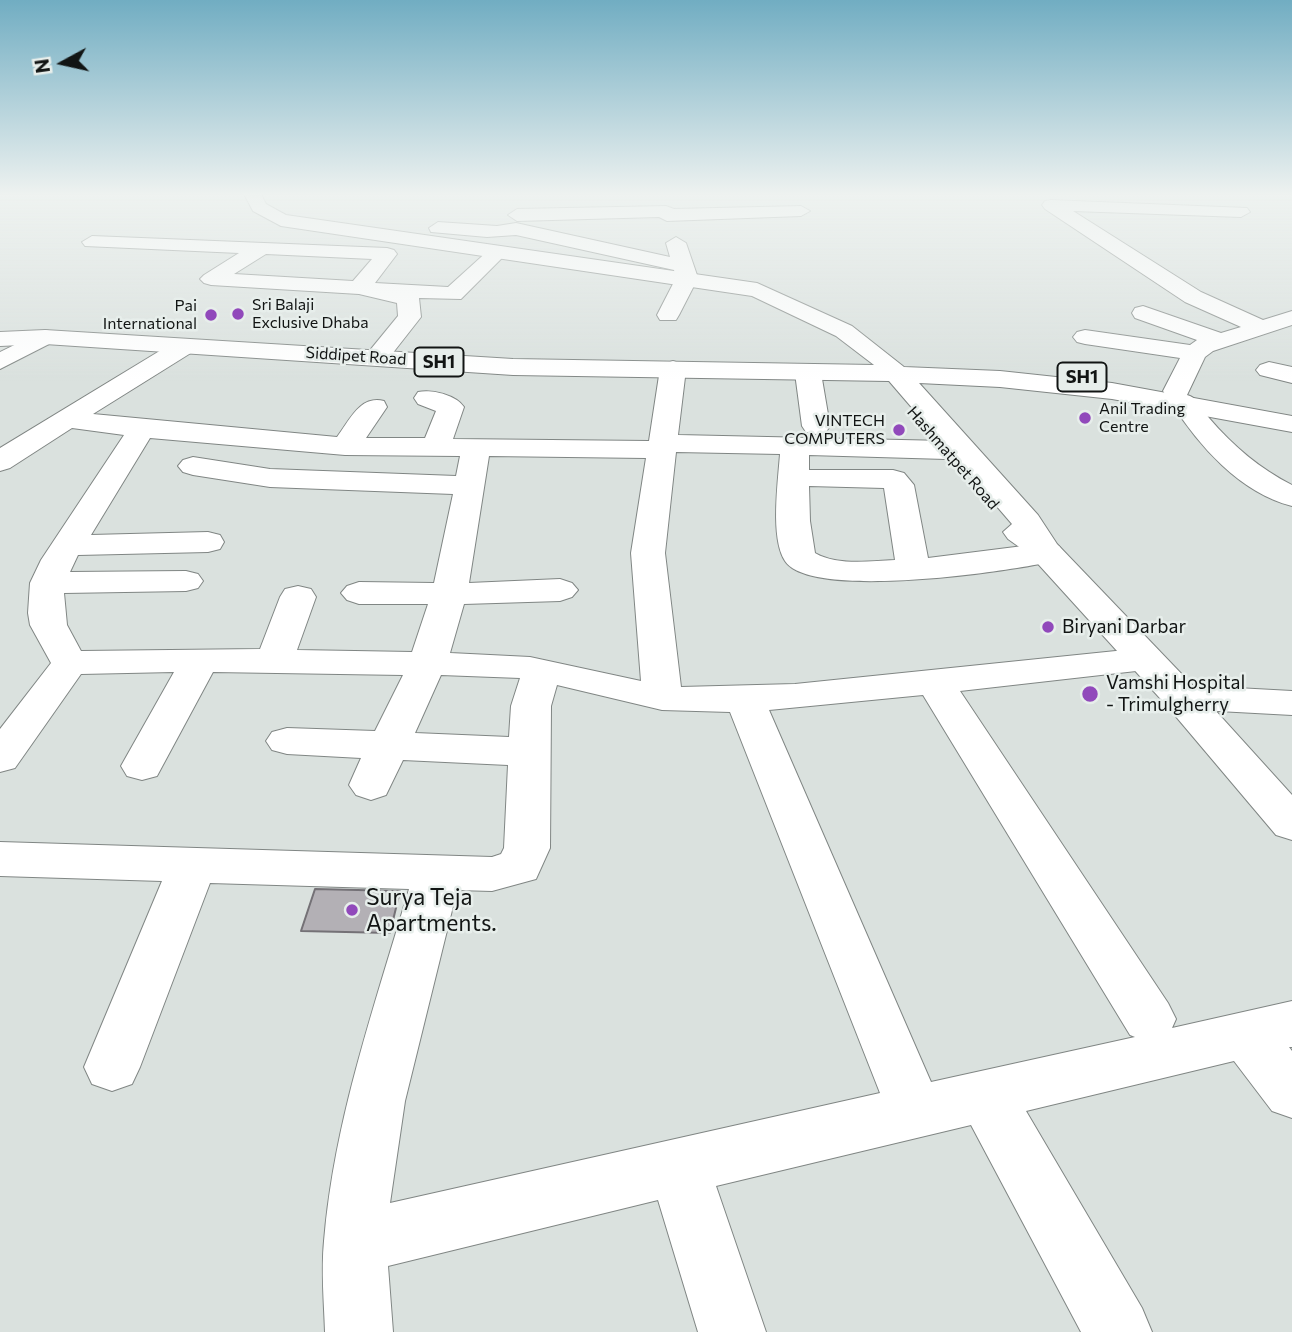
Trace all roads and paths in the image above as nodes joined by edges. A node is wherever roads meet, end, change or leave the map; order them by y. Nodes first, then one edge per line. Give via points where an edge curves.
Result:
1 (249, 256) edge
2 (385, 256) edge
3 (494, 256) edge
4 (528, 256) edge
5 (623, 256) edge
6 (680, 256) edge
7 (1130, 256) edge
8 (685, 272) junction
9 (359, 288) junction
10 (1143, 313) dead end
11 (668, 315) dead end
12 (1292, 318) edge
13 (1261, 327) junction
14 (0, 332) edge
15 (45, 337) junction
16 (1085, 337) dead end
17 (0, 339) edge
18 (1218, 340) junction
19 (185, 346) junction
20 (383, 349) junction
21 (1195, 353) junction
22 (0, 362) edge
23 (673, 369) junction
24 (884, 369) junction
25 (808, 373) junction
26 (1180, 396) junction
27 (427, 398) dead end
28 (374, 407) dead end
29 (1292, 413) edge
30 (1257, 416) junction
31 (66, 419) junction
32 (1292, 424) edge
33 (142, 429) junction
34 (806, 436) junction
35 (1218, 444) junction
36 (345, 446) junction
37 (663, 446) junction
38 (436, 447) junction
39 (476, 448) junction
40 (946, 450) junction
41 (0, 462) edge
42 (193, 466) dead end
43 (811, 478) dead end
44 (470, 486) junction
45 (1292, 497) edge
46 (208, 542) dead end
47 (68, 544) junction
48 (1044, 550) junction
49 (913, 568) junction
50 (187, 581) dead end
51 (47, 583) junction
52 (560, 590) dead end
53 (359, 593) dead end
54 (449, 594) junction
55 (298, 597) dead end
56 (1145, 659) junction
57 (200, 660) junction
58 (274, 662) junction
59 (70, 663) junction
60 (427, 663) junction
61 (542, 670) junction
62 (934, 682) junction
63 (1181, 697) junction
64 (662, 698) junction
65 (745, 699) junction
66 (1292, 703) edge
67 (287, 741) dead end
68 (386, 745) junction
69 (530, 752) junction
70 (0, 758) edge
71 (142, 766) dead end
72 (371, 785) dead end
73 (1287, 814) edge
74 (0, 859) edge
75 (193, 864) junction
76 (438, 872) junction
77 (1149, 1019) dead end
78 (1269, 1029) edge
79 (112, 1067) dead end
80 (903, 1082) dead end
81 (1292, 1093) edge
82 (985, 1095) junction
83 (679, 1167) junction
84 (356, 1242) junction
85 (359, 1332) edge
86 (732, 1332) edge
87 (1118, 1332) edge

1 - 9 street via 211,279
2 - 9 street
3 - 9 street via 453,294
4 - 8 street
5 - 8 street
6 - 8 street
7 - 13 street via 1193,297
8 - 11 street
8 - 24 street via 722,283 834,337
9 - 20 street via 408,299 410,317
10 - 18 street
12 - 13 street
13 - 18 street
14 - 20 street, Siddipet Road / SH1 via 69,330
15 - 17 street, Siddipet Road / SH1
15 - 19 street, Siddipet Road / SH1
15 - 22 street
16 - 21 street
18 - 21 street
19 - 23 street, Siddipet Road / SH1 via 513,367
19 - 31 street
20 - 24 street, Siddipet Road / SH1
21 - 26 street
23 - 25 street, Siddipet Road / SH1
23 - 37 street
24 - 25 street, Siddipet Road / SH1
24 - 26 street, SH1
24 - 40 street, Hashmatpet Road
24 - 48 street, Hashmatpet Road via 1027,522
25 - 34 street
26 - 29 street, SH1
26 - 30 street, SH1
26 - 35 street
27 - 38 street via 451,407
28 - 36 street
30 - 32 street, SH1
30 - 35 street
31 - 33 street
31 - 41 street
33 - 36 street
33 - 47 street
34 - 37 street
34 - 40 street
34 - 49 street via 795,539 800,559 826,571 883,573
35 - 45 street
36 - 38 street
37 - 39 street
37 - 64 street via 648,553
38 - 39 street
39 - 44 street
40 - 48 street, Hashmatpet Road via 1011,524
42 - 44 street via 270,478
43 - 49 street via 893,479 899,485
44 - 54 street
46 - 47 street
47 - 51 street
48 - 49 street
48 - 56 street, Hashmatpet Road
50 - 51 street
51 - 59 street via 46,619
52 - 54 street
53 - 54 street
54 - 60 street
55 - 58 street
56 - 62 street
56 - 63 street, Hashmatpet Road
57 - 58 street
57 - 59 street
57 - 71 street
58 - 60 street
59 - 70 street
60 - 61 street
60 - 68 street
61 - 64 street
61 - 69 street via 531,706
62 - 65 street
62 - 77 street
63 - 66 street
63 - 73 street, Hashmatpet Road
64 - 65 street
65 - 80 street
67 - 68 street
68 - 69 street
68 - 72 street
69 - 76 street via 527,848 519,867 492,874
74 - 75 street
75 - 76 street
75 - 79 street
76 - 84 street via 380,1088 366,1154
78 - 81 street
78 - 82 street
82 - 83 street
82 - 87 street
83 - 84 street
83 - 86 street
84 - 85 street

